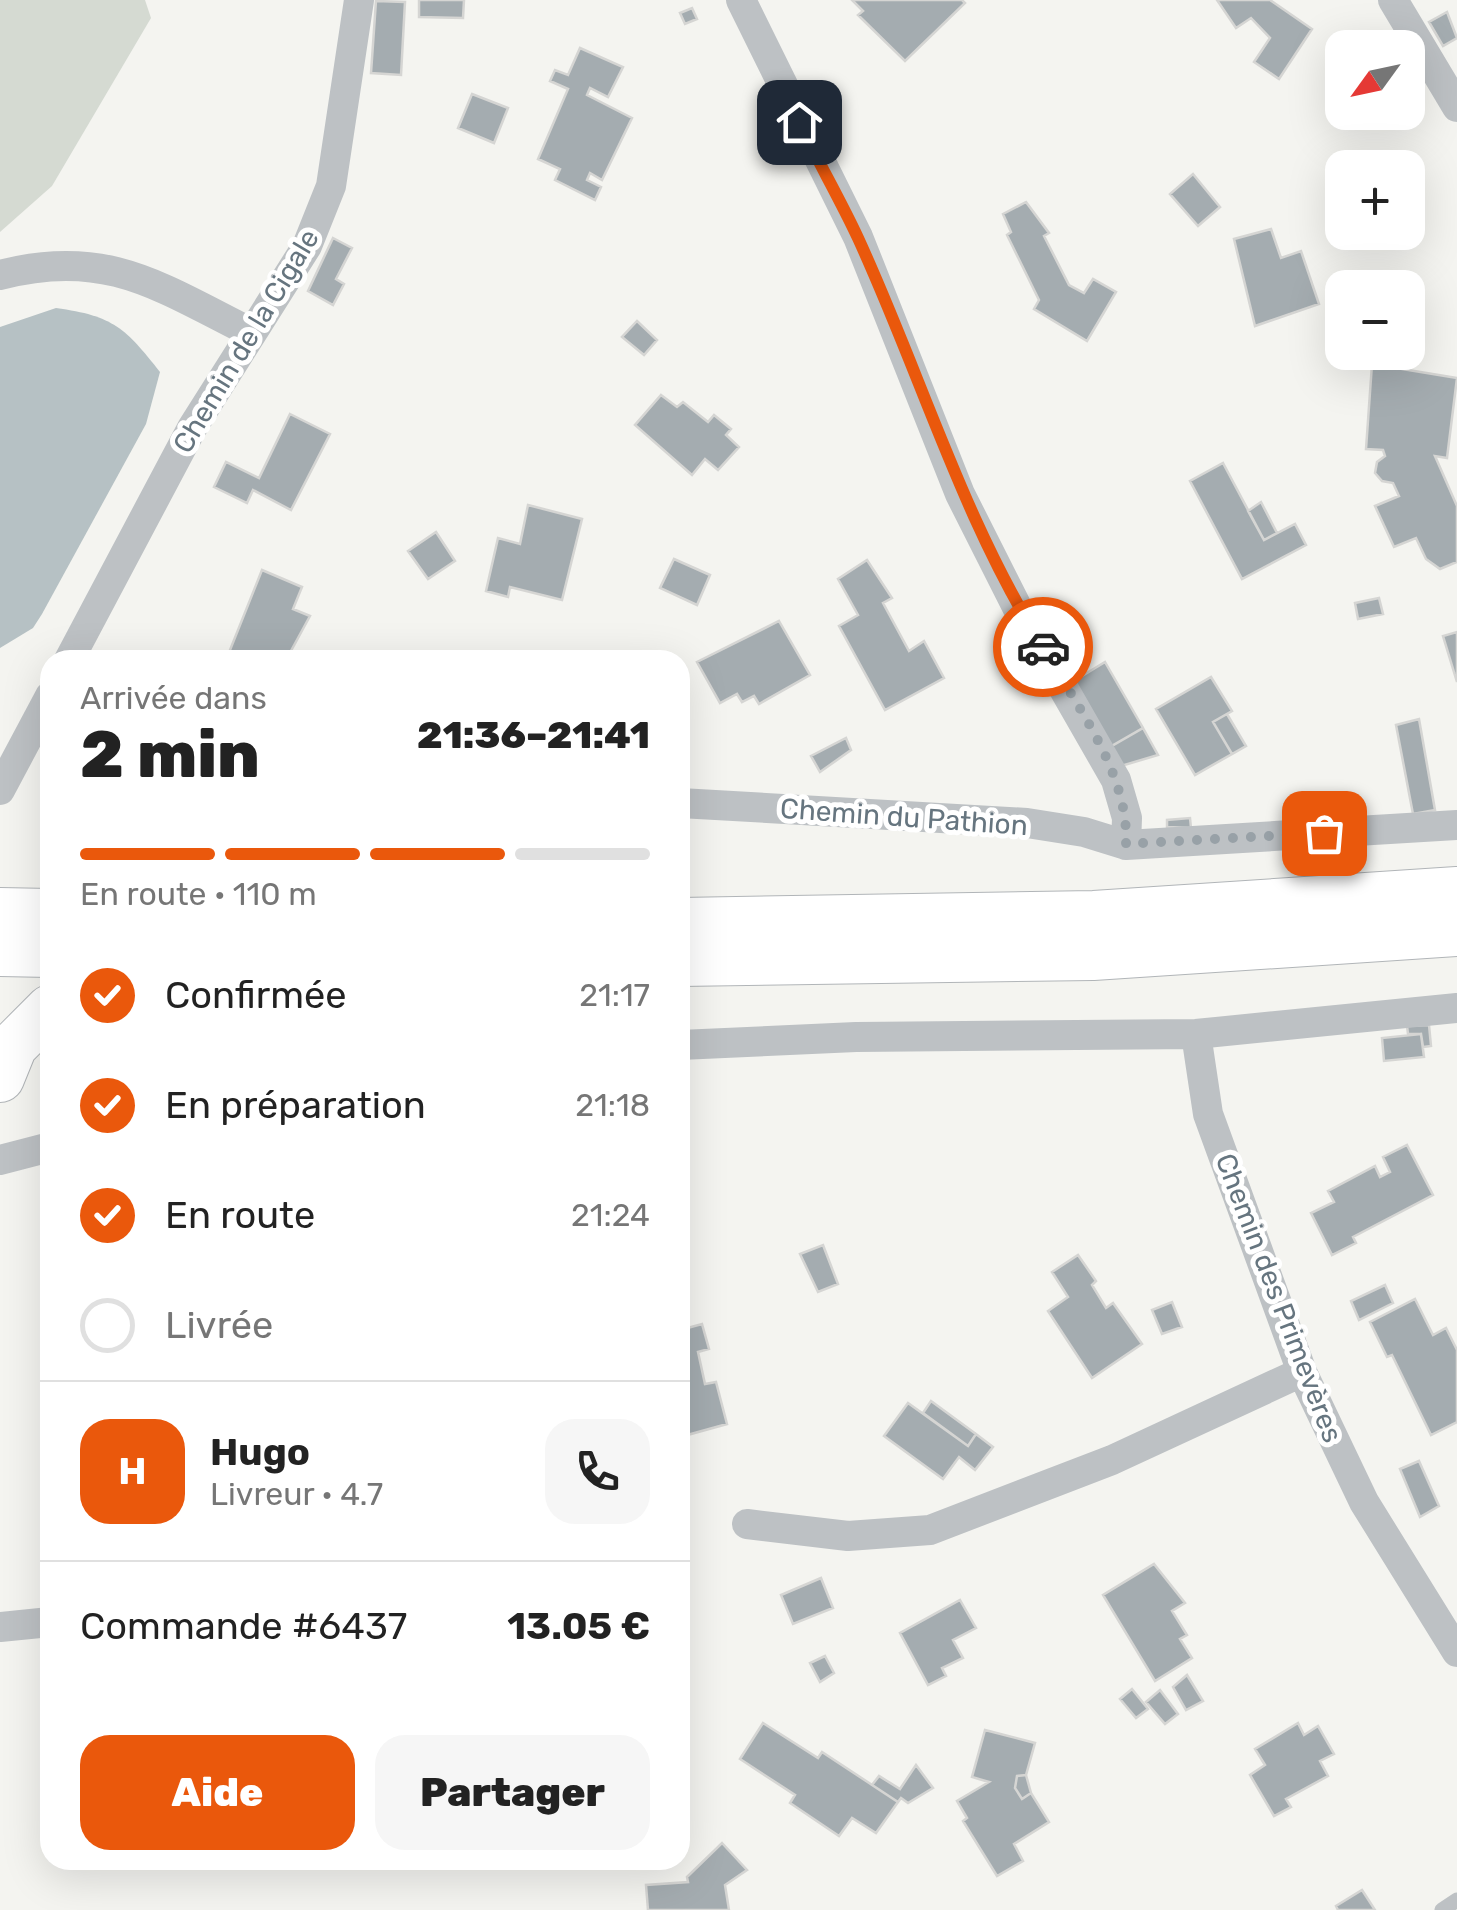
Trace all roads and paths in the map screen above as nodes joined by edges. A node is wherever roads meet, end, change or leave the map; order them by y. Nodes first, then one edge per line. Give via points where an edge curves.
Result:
1 (359, 0) edge
2 (741, 0) edge
3 (1393, 0) edge
4 (1457, 107) edge
5 (0, 274) edge
6 (252, 332) junction
7 (74, 650) edge
8 (40, 715) edge
9 (0, 790) edge
10 (690, 804) edge
11 (1457, 825) edge
12 (1126, 844) junction
13 (1457, 891) edge
14 (690, 922) edge
15 (1457, 932) edge
16 (690, 962) edge
17 (1457, 1008) edge
18 (40, 1019) edge
19 (1196, 1034) junction
20 (690, 1044) edge
21 (0, 1078) edge
22 (40, 1150) edge
23 (0, 1160) edge
24 (1302, 1372) junction
25 (747, 1524) dead end
26 (40, 1623) edge
27 (0, 1627) edge
28 (1457, 1652) edge
29 (1457, 1900) edge
30 (1442, 1910) edge

1 - 6 street, Chemin de la Cigale via 332,186 307,246
2 - 12 street via 858,238 968,510 1116,780 1127,818
3 - 4 street
5 - 6 street via 38,264 133,274
6 - 7 street, Chemin de la Cigale via 192,428
8 - 9 street
10 - 12 street, Chemin du Pathion via 1027,823
11 - 12 street, Chemin du Pathion
13 - 14 main road via 1094,915
15 - 16 main road via 1093,956
17 - 19 street
18 - 21 main road via 13,1046
19 - 20 street
19 - 24 street, Chemin des Primevères via 1208,1114
22 - 23 street
24 - 25 street via 1112,1460 930,1530 848,1536
24 - 28 street, Chemin des Primevères via 1364,1502
26 - 27 street
29 - 30 lane

